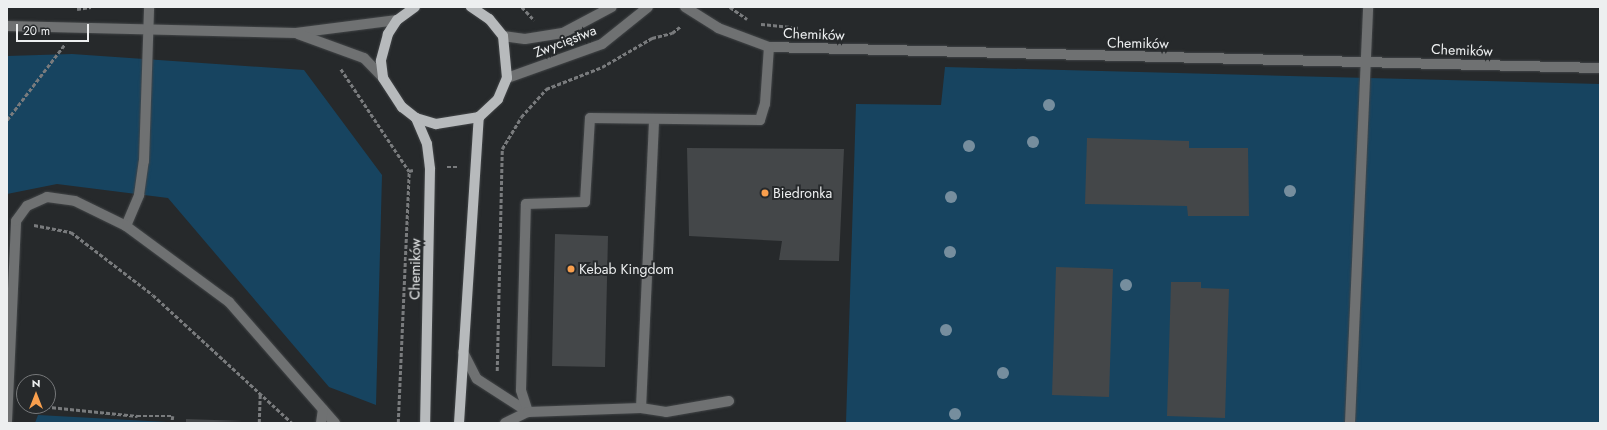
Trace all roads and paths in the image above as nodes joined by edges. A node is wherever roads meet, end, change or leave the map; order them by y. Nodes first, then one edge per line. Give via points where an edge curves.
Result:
1 (149, 7) edge
2 (415, 7) edge
3 (612, 7) edge
4 (648, 7) edge
5 (685, 7) edge
6 (1368, 7) edge
7 (476, 8) edge
8 (397, 20) junction
9 (7, 26) edge
10 (680, 26) dead end
11 (149, 28) junction
12 (296, 33) junction
13 (503, 36) junction
14 (66, 44) dead end
15 (769, 47) junction
16 (341, 62) dead end
17 (1368, 62) junction
18 (1600, 68) edge
19 (383, 78) junction
20 (507, 78) junction
21 (480, 117) junction
22 (416, 118) junction
23 (7, 120) edge
24 (654, 120) junction
25 (475, 165) junction
26 (430, 169) junction
27 (408, 171) junction
28 (16, 222) junction
29 (126, 226) junction
30 (463, 352) junction
31 (260, 393) junction
32 (498, 395) junction
33 (729, 401) dead end
34 (641, 408) junction
35 (323, 409) junction
36 (56, 410) edge
37 (528, 412) junction
38 (7, 422) edge
39 (172, 423) edge
40 (258, 423) edge
41 (292, 423) edge
42 (321, 423) edge
43 (335, 423) edge
44 (398, 423) edge
45 (425, 423) edge
46 (459, 423) edge
47 (505, 423) edge
48 (1350, 423) edge

1 - 11 street
2 - 8 main road
3 - 13 street, Zwycięstwa via 564,33 525,39
4 - 20 street, Zwycięstwa via 602,44
5 - 15 street, Chemików via 718,28
6 - 17 street
7 - 13 main road
8 - 12 street
8 - 19 main road via 383,48
9 - 11 street
10 - 32 path via 672,33 652,38 602,68 546,89 520,117 502,149 499,164
11 - 12 street
11 - 29 street via 144,160 139,196
12 - 19 street via 364,58
13 - 20 main road via 507,51
14 - 23 path
15 - 17 street, Chemików
15 - 24 street via 765,104 760,120
16 - 27 path via 342,75
17 - 18 street, Chemików
17 - 48 street
19 - 22 main road via 399,103
20 - 21 main road via 498,99
21 - 22 main road via 436,124
21 - 25 main road
22 - 26 main road, Chemików via 427,144
24 - 34 street
24 - 37 street via 590,118 585,202 526,204 521,390
25 - 26 path
25 - 30 main road
26 - 27 path
26 - 45 main road, Chemików
27 - 44 path
28 - 29 street via 26,206 47,198 75,201
28 - 31 path via 71,232 153,295
28 - 38 street
29 - 35 street via 228,302
30 - 32 street via 477,379
30 - 46 main road
31 - 40 path
31 - 41 path
32 - 37 street
33 - 34 street via 666,412
34 - 37 street
35 - 42 street
35 - 43 street
36 - 39 path via 172,416
37 - 47 street

